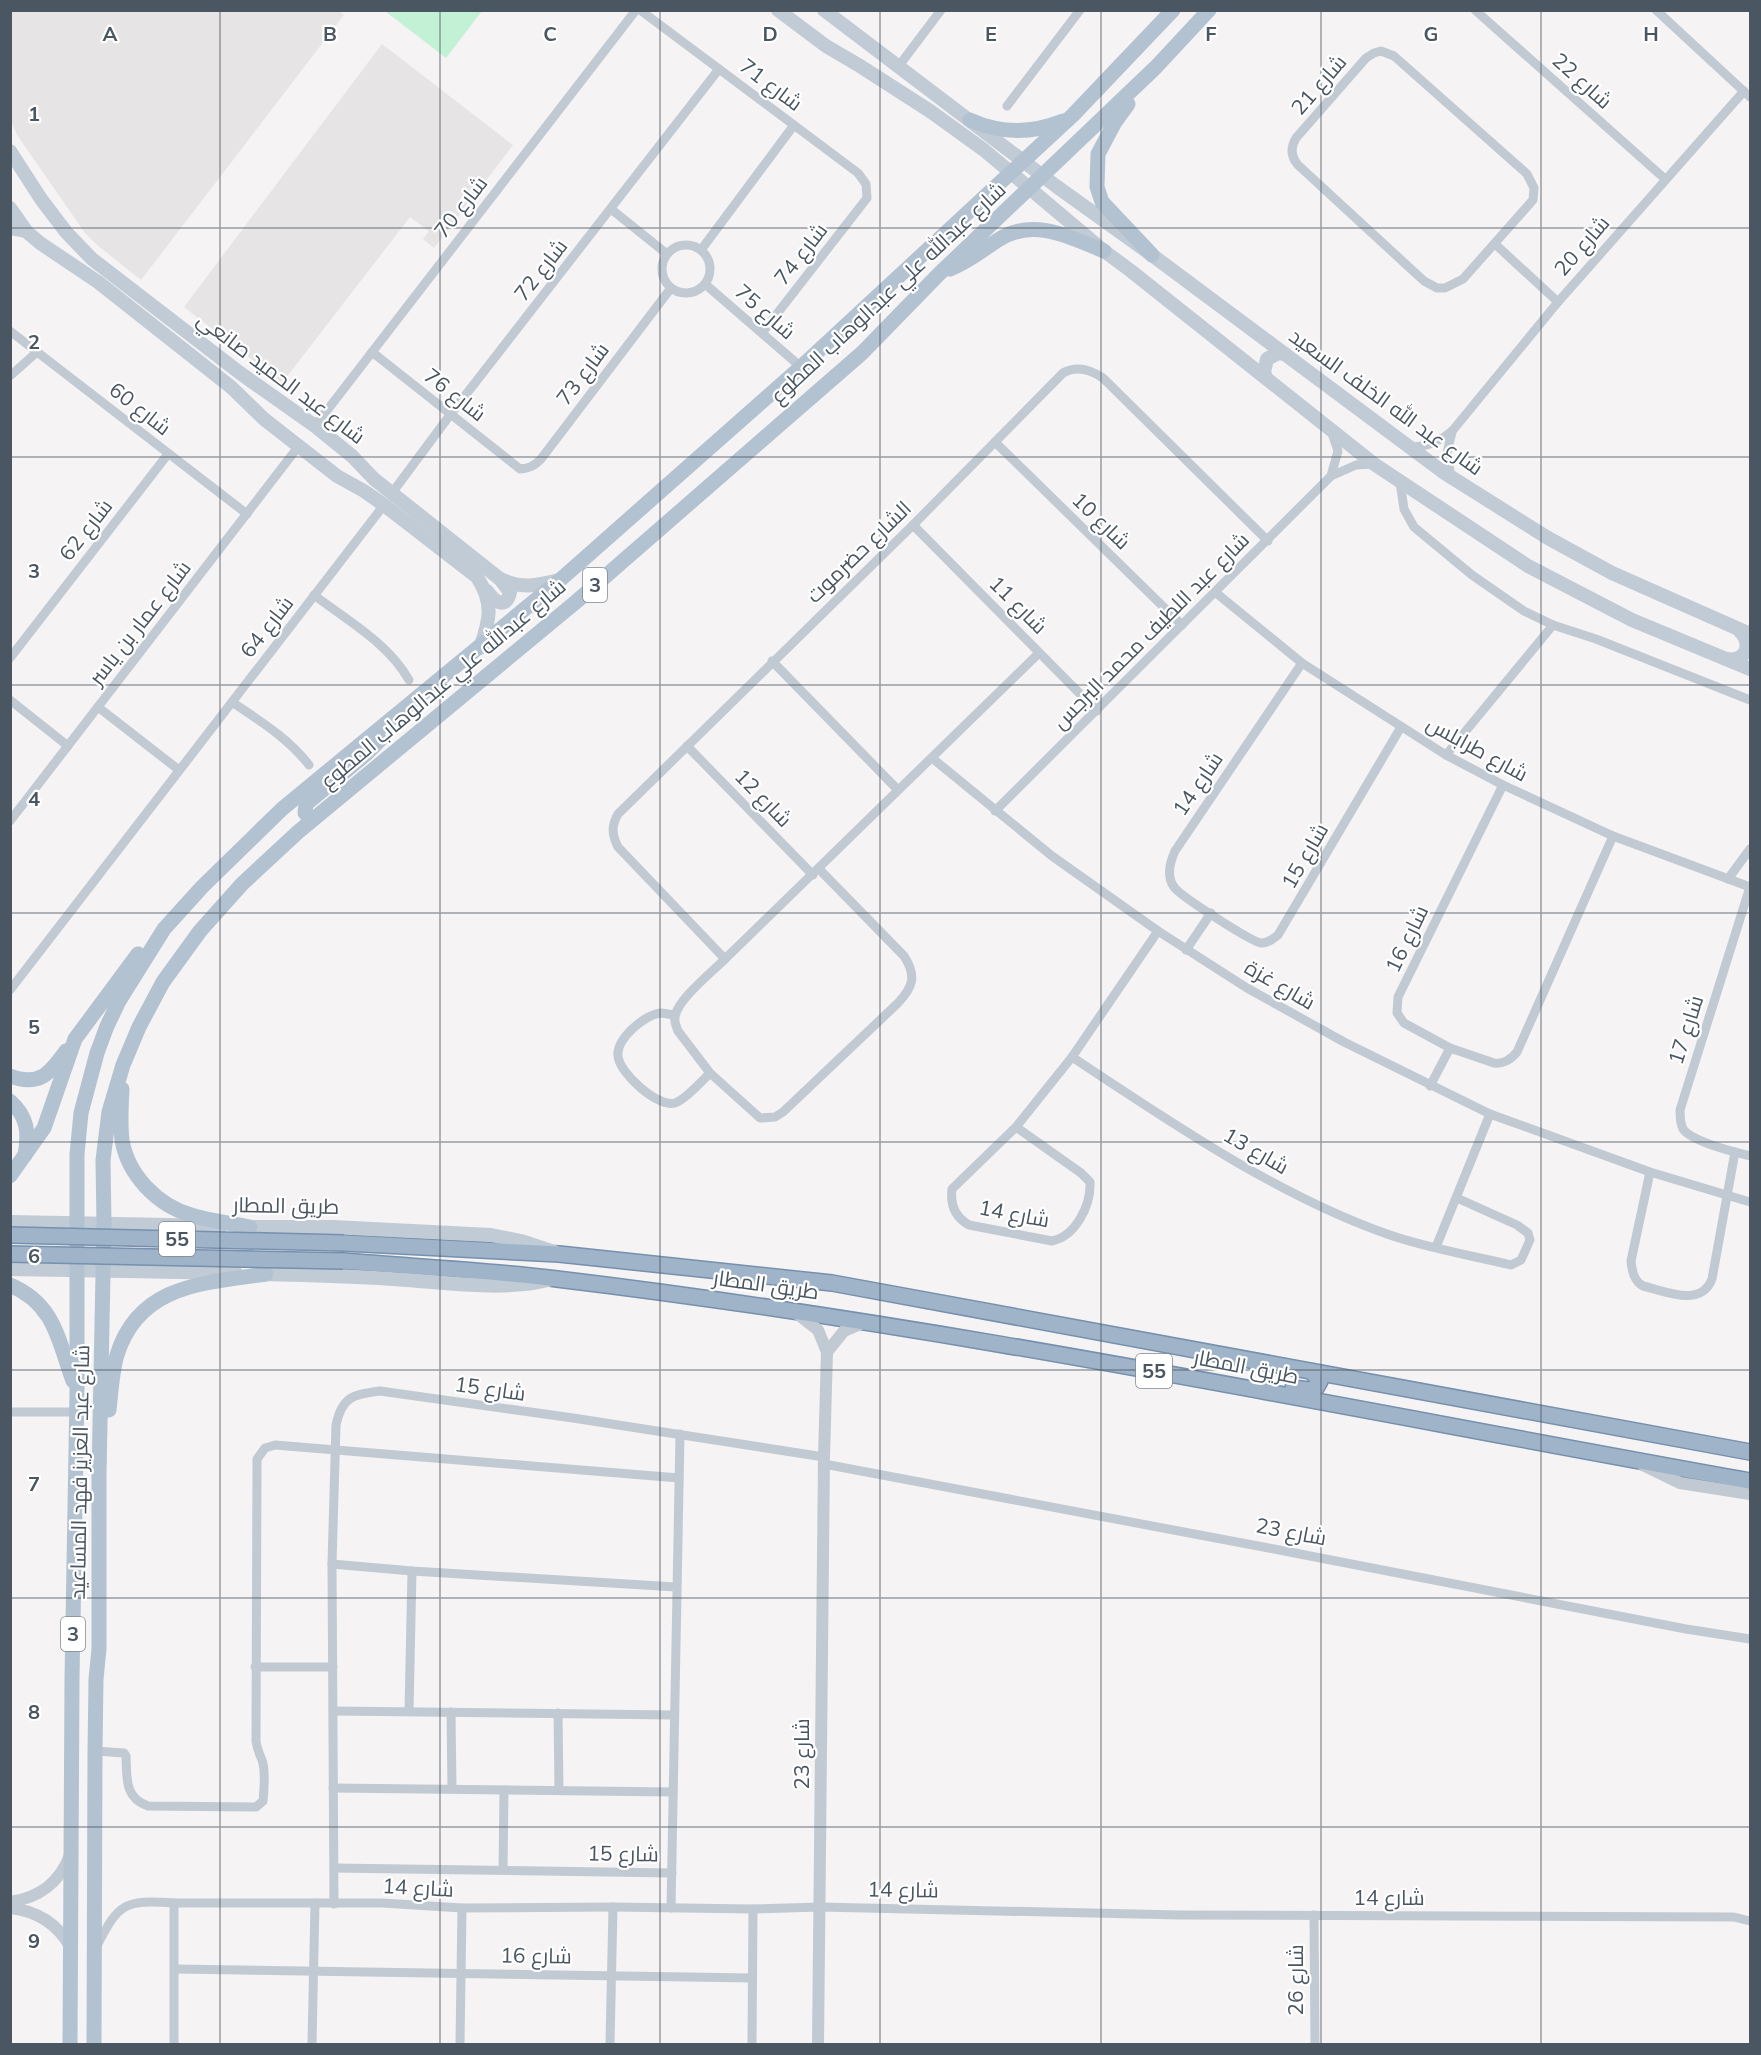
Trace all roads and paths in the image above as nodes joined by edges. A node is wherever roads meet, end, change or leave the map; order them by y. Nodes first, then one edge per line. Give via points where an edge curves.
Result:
1 (636, 10) edge
2 (640, 10) edge
3 (778, 10) edge
4 (824, 10) edge
5 (941, 10) edge
6 (1080, 10) edge
7 (1173, 10) edge
8 (1209, 10) edge
9 (1475, 10) edge
10 (1656, 10) edge
11 (843, 24) junction
12 (826, 46) junction
13 (898, 67) junction
14 (1156, 67) junction
15 (719, 69) junction
16 (1747, 94) edge
17 (1007, 106) dead end
18 (1073, 115) junction
19 (970, 120) junction
20 (794, 124) junction
21 (10, 151) edge
22 (1024, 161) junction
23 (1011, 173) junction
24 (1042, 176) junction
25 (1665, 179) junction
26 (1029, 188) junction
27 (867, 198) joint
28 (10, 208) edge
29 (611, 209) junction
30 (10, 229) edge
31 (27, 232) junction
32 (66, 232) junction
33 (1495, 244) junction
34 (701, 250) junction
35 (1104, 251) junction
36 (50, 252) junction
37 (667, 254) junction
38 (1152, 255) junction
39 (939, 274) junction
40 (705, 284) junction
41 (671, 288) junction
42 (1558, 302) junction
43 (10, 331) edge
44 (762, 333) junction
45 (37, 352) junction
46 (372, 352) junction
47 (1285, 354) junction
48 (801, 367) junction
49 (10, 376) edge
50 (1266, 378) junction
51 (279, 399) junction
52 (450, 415) junction
53 (264, 419) junction
54 (315, 426) junction
55 (1330, 430) junction
56 (1453, 430) junction
57 (995, 442) junction
58 (298, 447) junction
59 (1409, 447) junction
60 (168, 454) junction
61 (352, 456) junction
62 (1374, 464) junction
63 (516, 465) joint
64 (337, 476) junction
65 (1331, 476) junction
66 (1451, 477) junction
67 (1400, 482) junction
68 (388, 499) junction
69 (247, 514) junction
70 (913, 525) junction
71 (1268, 541) junction
72 (500, 579) junction
73 (560, 580) junction
74 (487, 591) junction
75 (1215, 592) junction
76 (314, 595) junction
77 (1182, 625) junction
78 (1553, 625) junction
79 (1745, 632) edge
80 (480, 648) junction
81 (1039, 653) junction
82 (10, 658) edge
83 (1724, 659) junction
84 (772, 662) junction
85 (1302, 663) junction
86 (1750, 669) edge
87 (409, 680) dead end
88 (10, 700) edge
89 (1750, 700) edge
90 (232, 702) junction
91 (98, 707) junction
92 (402, 711) junction
93 (1097, 711) junction
94 (1401, 727) junction
95 (68, 746) junction
96 (687, 746) junction
97 (1446, 755) junction
98 (932, 758) junction
99 (309, 765) dead end
100 (179, 770) junction
101 (1503, 785) junction
102 (898, 790) junction
103 (994, 811) junction
104 (12, 815) edge
105 (313, 819) junction
106 (1613, 836) junction
107 (1750, 849) edge
108 (816, 872) junction
109 (1728, 879) junction
110 (1750, 887) edge
111 (1210, 914) junction
112 (164, 929) junction
113 (1158, 931) junction
114 (1186, 950) junction
115 (725, 959) junction
116 (10, 990) edge
117 (675, 1015) junction
118 (75, 1039) junction
119 (1450, 1048) junction
120 (1072, 1057) junction
121 (123, 1065) junction
122 (710, 1073) junction
123 (10, 1076) edge
124 (1431, 1086) junction
125 (10, 1101) edge
126 (1490, 1114) junction
127 (1016, 1127) junction
128 (1735, 1152) junction
129 (1750, 1155) edge
130 (24, 1159) junction
131 (1650, 1172) junction
132 (10, 1176) edge
133 (1726, 1195) junction
134 (1457, 1198) junction
135 (1750, 1202) edge
136 (78, 1223) junction
137 (104, 1224) junction
138 (163, 1225) junction
139 (12, 1226) edge
140 (250, 1227) junction
141 (1436, 1247) junction
142 (10, 1254) edge
143 (559, 1254) junction
144 (10, 1268) edge
145 (77, 1271) junction
146 (104, 1271) junction
147 (165, 1272) junction
148 (267, 1274) junction
149 (554, 1278) junction
150 (10, 1285) edge
151 (792, 1310) junction
152 (867, 1321) junction
153 (827, 1352) junction
154 (1159, 1372) junction
155 (1312, 1372) junction
156 (77, 1393) junction
157 (10, 1412) edge
158 (76, 1412) junction
159 (680, 1434) junction
160 (337, 1449) junction
161 (1750, 1452) edge
162 (1634, 1460) junction
163 (824, 1461) junction
164 (99, 1475) junction
165 (680, 1478) junction
166 (1750, 1481) edge
167 (1750, 1494) edge
168 (332, 1564) junction
169 (412, 1571) junction
170 (676, 1587) junction
171 (1750, 1639) edge
172 (255, 1667) junction
173 (333, 1667) junction
174 (96, 1678) junction
175 (72, 1679) junction
176 (333, 1711) junction
177 (408, 1711) junction
178 (451, 1712) junction
179 (558, 1713) junction
180 (674, 1715) junction
181 (95, 1751) junction
182 (333, 1788) junction
183 (452, 1789) junction
184 (504, 1790) junction
185 (559, 1790) junction
186 (673, 1792) junction
187 (71, 1854) junction
188 (334, 1868) junction
189 (502, 1870) junction
190 (672, 1873) junction
191 (10, 1902) edge
192 (174, 1904) junction
193 (315, 1904) junction
194 (334, 1904) junction
195 (820, 1906) junction
196 (613, 1907) junction
197 (10, 1908) edge
198 (462, 1908) junction
199 (671, 1908) junction
200 (753, 1909) junction
201 (1750, 1912) edge
202 (1314, 1916) junction
203 (1734, 1917) junction
204 (1750, 1921) edge
205 (72, 1948) junction
206 (96, 1948) junction
207 (175, 1969) junction
208 (313, 1971) junction
209 (460, 1972) junction
210 (612, 1975) junction
211 (752, 1977) junction
212 (70, 2044) edge
213 (94, 2044) edge
214 (174, 2044) edge
215 (312, 2044) edge
216 (460, 2044) edge
217 (610, 2044) edge
218 (752, 2044) edge
219 (818, 2044) edge
220 (1314, 2044) edge

1 - 46 street, شارع 70
2 - 15 street, شارع 71
3 - 12 main road
4 - 11 main road, شارع عبد الله الخلف السعيد
5 - 13 street
6 - 17 street
7 - 18 main road, شارع عبدالله علي عبدالوهاب المطوع / 3
8 - 14 main road, شارع عبدالله علي عبدالوهاب المطوع / 3
9 - 25 street, شارع 22
10 - 16 street
11 - 12 main road via 841,40
11 - 13 main road, شارع عبد الله الخلف السعيد
12 - 23 main road via 930,111
13 - 19 main road, شارع عبد الله الخلف السعيد
14 - 24 main road, شارع عبدالله علي عبدالوهاب المطوع / 3
14 - 38 main road via 1114,122 1098,154 1097,170 1102,202
15 - 20 street, شارع 71
15 - 29 street, شارع 72
16 - 25 street, شارع 20
18 - 19 main road via 1042,129 1020,131 999,130
18 - 22 main road, شارع عبدالله علي عبدالوهاب المطوع / 3
19 - 22 main road, شارع عبد الله الخلف السعيد
20 - 27 street, شارع 71 via 858,173 866,184
20 - 34 street
21 - 32 main road, شارع عبد الحميد صانعي
22 - 23 main road, شارع عبدالله علي عبدالوهاب المطوع / 3
22 - 24 main road, شارع عبد الله الخلف السعيد
23 - 26 main road
23 - 48 main road, شارع عبدالله علي عبدالوهاب المطوع / 3
24 - 26 main road, شارع عبدالله علي عبدالوهاب المطوع / 3
24 - 38 main road, شارع عبد الله الخلف السعيد
25 - 42 street, شارع 20
26 - 35 main road
26 - 39 main road, شارع عبدالله علي عبدالوهاب المطوع / 3
27 - 44 street, شارع 74
28 - 31 main road, شارع عبد الحميد صانعي
29 - 37 street
29 - 52 street, شارع 72
30 - 31 street
31 - 36 main road, شارع عبد الحميد صانعي
32 - 36 main road via 66,248
32 - 51 main road, شارع عبد الحميد صانعي via 104,269
33 - 33 street, شارع 21 via 1533,201 1535,194 1527,174 1394,56 1374,52 1296,138 1294,160 1430,286 1445,288 1463,279
33 - 42 street
34 - 37 street via 683,245
34 - 40 street via 710,266
35 - 39 main road via 1059,233 1027,230 1007,234 976,257
35 - 50 main road
36 - 53 main road, شارع عبد الحميد صانعي via 107,289 231,387
37 - 41 street via 662,272
38 - 47 main road, شارع عبد الله الخلف السعيد
39 - 105 main road, شارع عبدالله علي عبدالوهاب المطوع / 3 via 862,353 577,601
40 - 41 street via 689,293
40 - 44 street, شارع 75
41 - 63 street, شارع 73 via 541,459 528,468
42 - 56 street, شارع 20
43 - 45 street, شارع 60
44 - 48 street, شارع 75
45 - 49 street
45 - 60 street, شارع 60
46 - 52 street, شارع 76
46 - 54 street, شارع 70
47 - 50 main road via 1267,359
47 - 59 main road, شارع عبد الله الخلف السعيد
48 - 73 main road, شارع عبدالله علي عبدالوهاب المطوع / 3
50 - 55 main road
51 - 53 main road via 264,403
51 - 54 main road, شارع عبد الحميد صانعي
52 - 63 street, شارع 76
52 - 68 street, شارع 72
53 - 58 main road, شارع عبد الحميد صانعي
54 - 61 main road, شارع عبد الحميد صانعي
55 - 62 main road
55 - 65 street via 1338,451
56 - 59 street, شارع 20 via 1433,444
56 - 66 street, شارع 20 via 1447,453
57 - 70 street, الشارع حضرموت
57 - 71 street, الشارع حضرموت via 1063,373 1090,370 1103,378
57 - 77 street, شارع 10
58 - 64 main road, شارع عبد الحميد صانعي
58 - 69 street, شارع عمار بن ياسر
59 - 66 main road, شارع عبد الله الخلف السعيد
60 - 69 street, شارع 60
60 - 82 street, شارع 62
61 - 64 main road via 352,472
61 - 68 main road, شارع عبد الحميد صانعي
62 - 65 street, شارع عبد اللطيف محمد البرجس via 1356,465
62 - 67 main road
64 - 68 main road, شارع عبد الحميد صانعي
65 - 71 street, شارع عبد اللطيف محمد البرجس
66 - 79 main road, شارع عبد الله الخلف السعيد via 1612,573
67 - 78 street via 1404,509 1414,526 1472,575 1524,611
67 - 83 main road via 1528,566 1632,620
68 - 72 main road, شارع عبد الحميد صانعي
68 - 74 main road, شارع عبد الحميد صانعي via 477,577
68 - 76 street, شارع 64
69 - 91 street, شارع عمار بن ياسر
70 - 81 street, شارع 11
70 - 84 street, الشارع حضرموت
71 - 75 street, شارع عبد اللطيف محمد البرجس
72 - 73 main road, شارع عبد الحميد صانعي via 516,586 533,587
72 - 74 main road via 510,592 504,602 498,603
73 - 80 main road, شارع عبدالله علي عبدالوهاب المطوع / 3
74 - 80 main road via 488,626
75 - 77 street, شارع عبد اللطيف محمد البرجس
75 - 85 street, شارع طرابلس
76 - 87 street via 385,648
76 - 90 street, شارع 64
77 - 93 street, شارع عبد اللطيف محمد البرجس
78 - 89 street
78 - 97 street
79 - 83 main road via 1747,647 1742,656
80 - 92 main road, شارع عبدالله علي عبدالوهاب المطوع / 3
81 - 93 street, شارع 11
81 - 98 street
83 - 86 main road
84 - 96 street, الشارع حضرموت
84 - 102 street
85 - 94 street, شارع طرابلس
85 - 111 street, شارع 14 via 1171,861 1170,879 1174,886
88 - 95 street
90 - 99 street via 296,748
90 - 100 street, شارع 64
91 - 95 street, شارع عمار بن ياسر
91 - 100 street
92 - 105 main road via 366,754 306,804 305,813
92 - 112 main road, شارع عبدالله علي عبدالوهاب المطوع / 3 via 282,809
93 - 103 street, شارع عبد اللطيف محمد البرجس
94 - 97 street, شارع طرابلس
94 - 111 street, شارع 15 via 1278,935 1268,942 1256,942
95 - 104 street, شارع عمار بن ياسر
96 - 108 street, شارع 12
96 - 115 street, الشارع حضرموت via 618,814 613,834 618,847
97 - 101 street, شارع طرابلس
98 - 102 street
98 - 103 street, شارع غزة
100 - 116 street, شارع 64
101 - 106 street, شارع طرابلس
101 - 119 street, شارع 16 via 1398,997 1400,1019
102 - 108 street
103 - 113 street, شارع غزة
105 - 121 main road, شارع عبدالله علي عبدالوهاب المطوع / 3 via 242,884 200,931 163,982
106 - 109 street, شارع طرابلس
106 - 119 street via 1517,1052 1502,1064
107 - 109 street
108 - 115 street
108 - 122 street via 904,956 911,966 910,987 898,1003 775,1117 756,1116
109 - 110 street, شارع طرابلس
110 - 128 street, شارع 17 via 1680,1110 1680,1121 1687,1133
111 - 114 street
112 - 118 main road via 134,958
112 - 136 main road, شارع عبدالله علي عبدالوهاب المطوع / 3 via 119,1001 97,1053 79,1126
113 - 114 street, شارع غزة
113 - 120 street, شارع 14
114 - 124 street, شارع غزة via 1344,1042
115 - 117 street via 686,998
117 - 122 street via 678,1031
117 - 122 street via 651,1016 627,1034 619,1047 621,1065 630,1078 665,1104 678,1102
118 - 123 main road via 44,1077
118 - 130 main road via 44,1128
119 - 124 street
120 - 127 street, شارع 14
120 - 141 street, شارع 13 via 1265,1178 1309,1201 1388,1235
121 - 137 main road, شارع عبدالله علي عبدالوهاب المطوع / 3 via 109,1112 103,1160
121 - 140 main road, 3 via 122,1141 140,1180 171,1207
124 - 126 street, شارع غزة
125 - 130 main road via 27,1124
126 - 131 street, شارع غزة
126 - 134 street
127 - 127 street, شارع 14 via 952,1189 954,1210 969,1225 1059,1240 1072,1229 1086,1207 1090,1182
128 - 129 street
128 - 133 street
130 - 132 main road
131 - 133 street, شارع غزة
131 - 133 street via 1631,1261 1635,1278 1643,1286 1689,1296 1704,1291 1712,1279
133 - 135 street, شارع غزة
134 - 141 street
134 - 141 street, شارع 13 via 1523,1229 1530,1240 1526,1252 1521,1260 1511,1264
136 - 137 main road, طريق المطار
136 - 139 main road, طريق المطار
136 - 145 main road, شارع عبد العزيز فهد المساعيد / 3
137 - 138 main road, طريق المطار
137 - 146 main road, شارع عبد العزيز فهد المساعيد / 3
138 - 140 main road, طريق المطار
138 - 147 main road via 155,1229 147,1245 151,1262
139 - 143 highway, طريق المطار / 55, bridge
139 - 144 main road via 21,1229 24,1247 21,1257
140 - 143 main road, طريق المطار via 491,1235 521,1240
142 - 149 highway, طريق المطار / 55, bridge via 343,1262
143 - 155 highway, طريق المطار / 55 via 832,1283
144 - 145 main road, طريق المطار
145 - 146 main road, طريق المطار
145 - 156 main road, شارع عبد العزيز فهد المساعيد / 3
146 - 147 main road, طريق المطار
146 - 164 main road, شارع عبد العزيز فهد المساعيد / 3
147 - 148 main road, طريق المطار
148 - 149 main road, طريق المطار via 488,1285 522,1285
148 - 164 main road via 192,1286 165,1295 144,1310 128,1330 117,1355
149 - 151 highway, طريق المطار / 55
150 - 156 main road via 39,1303 51,1320
151 - 152 highway, طريق المطار / 55
151 - 153 street via 818,1330
152 - 153 street via 844,1331
152 - 154 highway, طريق المطار / 55
153 - 163 street, شارع 23
154 - 155 highway via 1198,1371 1309,1390 1320,1383
154 - 162 highway, طريق المطار / 55
155 - 161 highway, طريق المطار / 55
156 - 158 main road, شارع عبد العزيز فهد المساعيد / 3
157 - 158 street
158 - 175 main road, شارع عبد العزيز فهد المساعيد / 3
159 - 160 street, شارع 15 via 380,1391 356,1395 342,1406 336,1425
159 - 163 street, شارع 15
159 - 165 street, شارع 15
160 - 165 street
160 - 168 street, شارع 15
160 - 172 street via 275,1445 265,1448 257,1459
162 - 166 highway, طريق المطار / 55
162 - 167 street via 1680,1483
163 - 171 street, شارع 23
163 - 195 street, شارع 23
164 - 174 main road, شارع عبد العزيز فهد المساعيد / 3
165 - 170 street, شارع 15
168 - 169 street
168 - 173 street, شارع 15
169 - 170 street
169 - 177 street
170 - 180 street, شارع 15
172 - 173 street
172 - 181 street via 256,1741 263,1767 263,1798 259,1806 142,1804 129,1791 124,1753
173 - 176 street, شارع 15
174 - 175 main road via 84,1670
174 - 181 main road, شارع عبد العزيز فهد المساعيد / 3
175 - 187 main road, شارع عبد العزيز فهد المساعيد / 3
176 - 177 street
176 - 182 street, شارع 15
177 - 178 street
178 - 179 street
178 - 183 street
179 - 180 street
179 - 185 street
180 - 186 street, شارع 15
181 - 206 main road, شارع عبد العزيز فهد المساعيد / 3
182 - 183 street
182 - 188 street, شارع 15
183 - 184 street
184 - 185 street
184 - 189 street
185 - 186 street
186 - 190 street, شارع 15
187 - 191 street via 48,1887 30,1898
187 - 205 main road, شارع عبد العزيز فهد المساعيد / 3
188 - 189 street, شارع 15
188 - 194 street, شارع 15
189 - 190 street, شارع 15
190 - 199 street, شارع 15
192 - 193 street, شارع 14
192 - 206 street, شارع 14 via 143,1901 128,1905 108,1924
192 - 207 street
193 - 194 street, شارع 14
193 - 208 street
194 - 198 street, شارع 14
195 - 200 street, شارع 14
195 - 202 street, شارع 14
195 - 219 street, شارع 23
196 - 198 street, شارع 14
196 - 199 street, شارع 14
196 - 210 street
197 - 205 street via 47,1919
198 - 209 street
199 - 200 street, شارع 14
200 - 211 street
201 - 203 street, شارع 14
202 - 203 street, شارع 14
202 - 220 street, شارع 26
203 - 204 street, شارع 14
205 - 212 main road, شارع عبد العزيز فهد المساعيد / 3
206 - 213 main road, شارع عبد العزيز فهد المساعيد / 3
207 - 208 street, شارع 16
207 - 214 street
208 - 209 street, شارع 16
208 - 215 street
209 - 210 street, شارع 16
209 - 216 street
210 - 211 street, شارع 16
210 - 217 street
211 - 218 street

